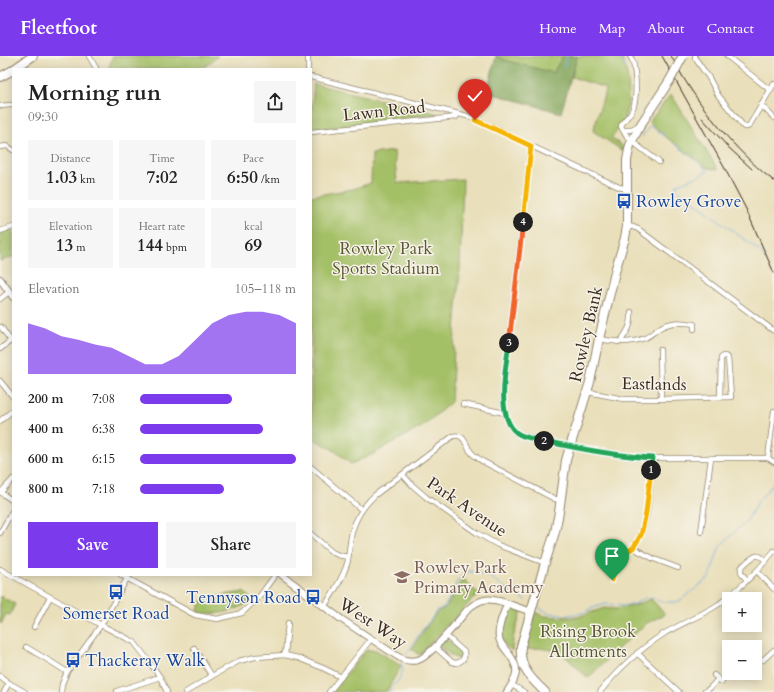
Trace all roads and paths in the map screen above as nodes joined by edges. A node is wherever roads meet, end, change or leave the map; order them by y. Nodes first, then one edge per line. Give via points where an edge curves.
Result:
1 (33, 56) edge
2 (89, 56) edge
3 (308, 56) edge
4 (630, 56) edge
5 (684, 56) edge
6 (695, 56) edge
7 (727, 56) edge
8 (15, 68) edge
9 (96, 68) dead end
10 (308, 68) edge
11 (12, 70) edge
12 (0, 77) edge
13 (312, 77) edge
14 (774, 84) edge
15 (770, 90) junction
16 (11, 105) dead end
17 (761, 105) junction
18 (0, 106) edge
19 (458, 114) junction
20 (774, 118) edge
21 (641, 124) junction
22 (624, 130) junction
23 (312, 132) edge
24 (632, 141) junction
25 (531, 146) junction
26 (0, 147) edge
27 (12, 149) edge
28 (659, 162) dead end
29 (627, 189) junction
30 (627, 226) junction
31 (12, 227) edge
32 (0, 231) edge
33 (0, 279) edge
34 (11, 294) edge
35 (0, 299) edge
36 (631, 312) dead end
37 (1, 327) edge
38 (694, 329) dead end
39 (774, 331) edge
40 (599, 339) junction
41 (12, 340) edge
42 (620, 342) junction
43 (0, 348) edge
44 (660, 350) dead end
45 (0, 381) edge
46 (588, 392) junction
47 (12, 396) edge
48 (720, 398) junction
49 (661, 399) junction
50 (463, 404) dead end
51 (12, 411) edge
52 (774, 411) edge
53 (505, 413) junction
54 (0, 421) edge
55 (570, 447) junction
56 (653, 458) junction
57 (711, 458) junction
58 (768, 458) junction
59 (774, 462) edge
60 (312, 468) edge
61 (403, 475) junction
62 (12, 480) edge
63 (1, 492) edge
64 (12, 500) edge
65 (561, 500) junction
66 (362, 510) junction
67 (12, 512) edge
68 (0, 532) edge
69 (701, 532) dead end
70 (312, 535) edge
71 (633, 548) junction
72 (774, 551) edge
73 (348, 557) junction
74 (766, 561) junction
75 (545, 563) junction
76 (678, 568) dead end
77 (0, 569) edge
78 (757, 571) junction
79 (12, 576) edge
80 (12, 576) edge
81 (274, 576) edge
82 (283, 576) edge
83 (128, 577) edge
84 (612, 580) dead end
85 (748, 580) junction
86 (774, 590) edge
87 (50, 597) junction
88 (507, 604) junction
89 (324, 607) junction
90 (530, 611) junction
91 (288, 623) dead end
92 (101, 625) junction
93 (34, 627) dead end
94 (445, 635) junction
95 (371, 639) junction
96 (26, 647) dead end
97 (435, 647) junction
98 (194, 648) dead end
99 (774, 650) edge
100 (637, 653) junction
101 (285, 656) junction
102 (763, 660) dead end
103 (67, 672) junction
104 (0, 676) edge
105 (212, 676) junction
106 (160, 677) junction
107 (341, 677) junction
108 (718, 679) dead end
109 (9, 683) junction
110 (512, 685) junction
111 (117, 691) dead end
112 (678, 691) edge
113 (4, 692) edge
114 (25, 692) edge
115 (61, 692) edge
116 (167, 692) edge
117 (186, 692) edge
118 (328, 692) edge
119 (507, 692) edge
120 (524, 692) edge
121 (545, 692) edge
122 (600, 692) edge
123 (704, 692) edge

1 - 8 highway
2 - 9 street
3 - 10 street
4 - 22 street via 634,67 635,102 621,126
5 - 21 highway, Rowley Bank, bridge
6 - 17 street via 718,95 744,127 749,126
7 - 15 street
11 - 12 highway
13 - 19 street
14 - 15 street
15 - 17 street
16 - 18 street
17 - 20 street
19 - 23 street, Lawn Road via 447,118
19 - 25 street
21 - 22 street
21 - 24 highway, Rowley Bank
22 - 24 street
24 - 28 street
24 - 29 highway, Rowley Bank via 628,150
25 - 29 street
25 - 53 street via 504,385
26 - 27 street via 7,146
29 - 30 highway, Rowley Bank
30 - 39 street via 638,229
30 - 40 highway, Rowley Bank
31 - 32 street
33 - 34 street
34 - 35 street
36 - 42 street via 629,330
37 - 41 street
38 - 42 street via 694,324 672,322 647,337
40 - 42 street
40 - 46 highway, Rowley Bank
41 - 43 street
44 - 49 street
45 - 47 street
46 - 49 street, Eastlands via 624,399
46 - 55 highway, Rowley Bank
48 - 48 street via 721,358 725,356 728,358 731,397
48 - 49 street, Eastlands
50 - 53 street
51 - 54 street
52 - 58 street
53 - 55 street via 516,433
55 - 56 street via 615,455
55 - 65 highway, Rowley Bank
56 - 57 street
56 - 71 street via 646,513 641,535
57 - 58 street
57 - 69 street
58 - 59 street
60 - 66 street
61 - 65 street via 453,436 458,436 482,461
61 - 66 street via 376,495
61 - 75 street, Park Avenue via 429,500 478,533 498,545
62 - 63 street
63 - 64 street
65 - 75 highway, Rowley Bank via 555,532
66 - 73 street via 352,529
67 - 68 street
70 - 73 street via 332,552
71 - 76 street
71 - 84 street via 617,561
72 - 74 street
73 - 89 street via 340,582
74 - 78 street
74 - 85 street via 757,556 742,566 741,573
75 - 90 highway, Rowley Bank
77 - 79 street
78 - 85 street
78 - 86 street
80 - 87 street
81 - 83 street via 259,597 242,613 217,619 195,615
82 - 89 street, West Way
83 - 92 street
85 - 100 street via 720,603 666,633
87 - 92 street
87 - 93 street
88 - 90 street, West Way
88 - 94 street, West Way via 491,599 478,602 468,609
88 - 110 street via 499,636 516,665 516,676
89 - 95 street, West Way
90 - 121 highway, Rowley Bank via 521,646 521,660 525,671
91 - 101 street
92 - 103 street
92 - 106 street via 134,642
94 - 97 street, West Way
94 - 97 street via 464,652 462,661 452,662
95 - 97 street, West Way via 403,659 422,658
95 - 107 street
96 - 103 street
98 - 105 street
99 - 102 street
100 - 112 street
100 - 122 street
101 - 105 street via 246,659
101 - 107 street via 298,658
103 - 115 street
104 - 109 street
105 - 117 street
106 - 111 street
106 - 116 street
107 - 118 street
108 - 123 street
109 - 113 street
109 - 114 street
110 - 119 street
110 - 120 street

